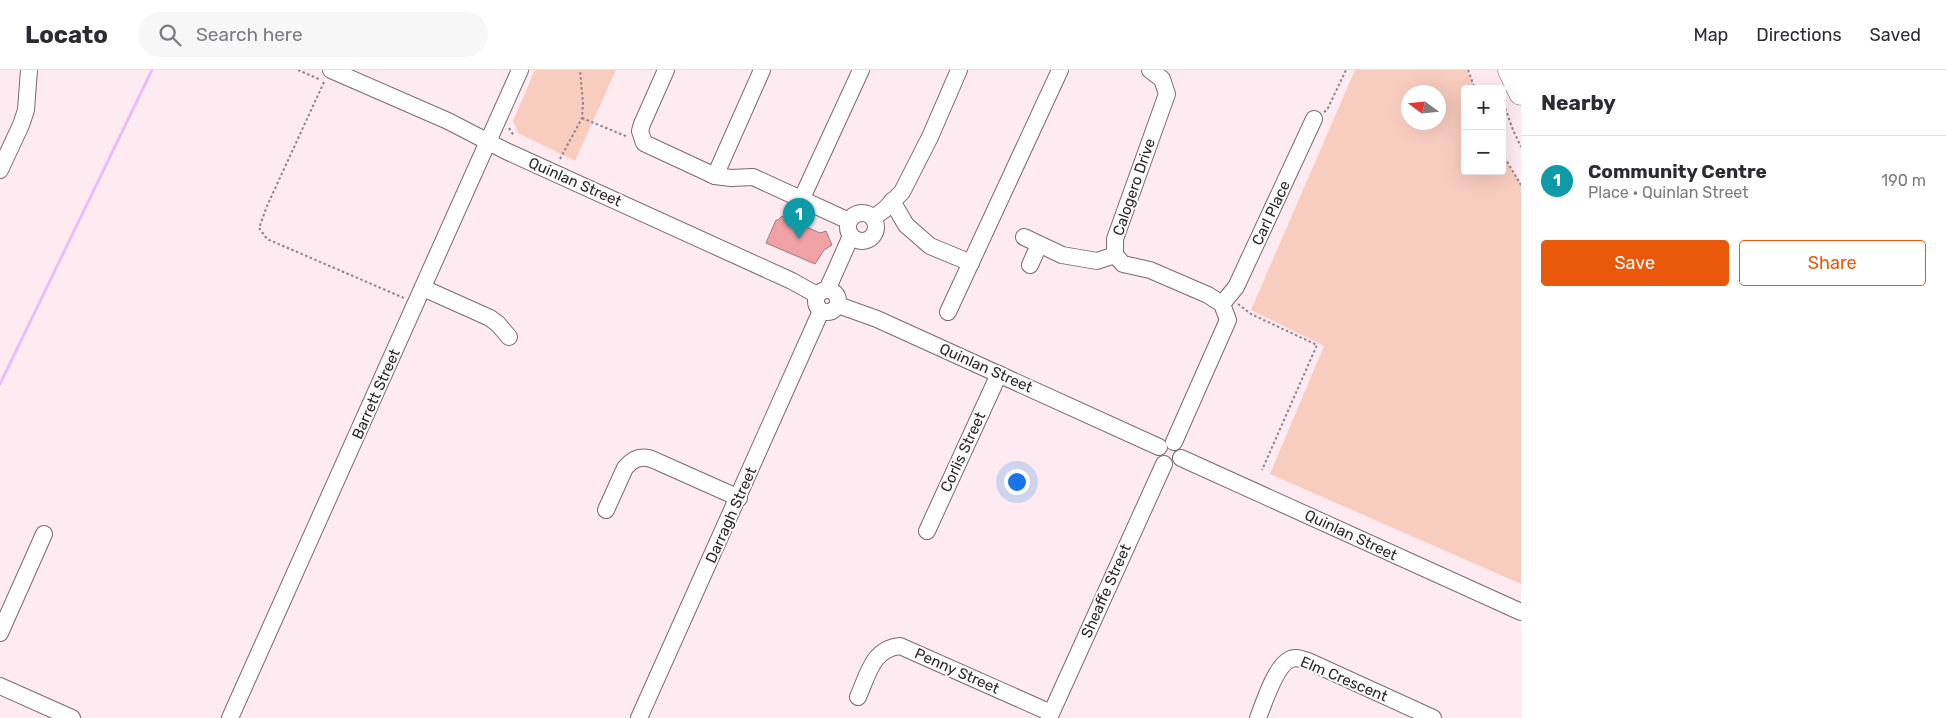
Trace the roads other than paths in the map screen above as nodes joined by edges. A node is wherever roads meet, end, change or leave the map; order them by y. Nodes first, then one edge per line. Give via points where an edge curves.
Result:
1 (29, 70) edge
2 (520, 70) edge
3 (666, 70) edge
4 (762, 70) edge
5 (861, 70) edge
6 (959, 70) edge
7 (1060, 70) edge
8 (1150, 70) edge
9 (1510, 70) edge
10 (327, 76) edge
11 (1521, 93) edge
12 (1314, 119) road end
13 (489, 142) junction
14 (0, 170) edge
15 (715, 176) junction
16 (802, 198) junction
17 (892, 201) junction
18 (873, 218) junction
19 (854, 233) junction
20 (1024, 237) dead end
21 (1039, 245) junction
22 (1115, 255) junction
23 (971, 263) junction
24 (1030, 265) dead end
25 (423, 288) junction
26 (828, 299) junction
27 (1225, 300) junction
28 (948, 312) dead end
29 (509, 338) dead end
30 (999, 374) junction
31 (1166, 445) junction
32 (1181, 458) junction
33 (1164, 464) junction
34 (739, 498) junction
35 (606, 510) dead end
36 (927, 531) dead end
37 (44, 534) dead end
38 (1521, 612) edge
39 (0, 633) edge
40 (0, 686) edge
41 (858, 697) dead end
42 (1414, 714) edge
43 (1050, 716) edge
44 (72, 718) edge
45 (230, 718) edge
46 (639, 718) edge
47 (1258, 718) edge
48 (1433, 718) edge

1 - 14 street via 22,125
2 - 13 street, Barrett Street
3 - 15 street via 642,124 642,138 650,146
4 - 15 street
5 - 16 street
6 - 17 street via 902,192
7 - 23 street
8 - 22 street, Calogero Drive via 1162,79 1167,94 1115,240
9 - 11 highway
10 - 13 street, Quinlan Street via 448,121
12 - 27 street, Carl Place via 1236,287
13 - 25 street, Barrett Street
13 - 26 street, Quinlan Street
15 - 16 street via 753,177
16 - 19 street
17 - 18 street
17 - 23 street via 906,225 930,246
18 - 19 street via 865,213 855,214
18 - 19 street via 876,226 870,238
19 - 26 street, Darragh Street
20 - 21 street
21 - 22 street via 1062,255 1097,261
21 - 24 street
22 - 27 street, Calogero Drive via 1123,264 1150,270
23 - 28 street
25 - 29 street via 490,318
25 - 45 street, Barrett Street
26 - 30 street, Quinlan Street
26 - 34 street, Darragh Street
27 - 31 street via 1228,320
30 - 31 street, Quinlan Street
30 - 36 street, Corlis Street
31 - 32 street via 1180,447
31 - 33 street via 1157,455
32 - 33 street via 1172,465
32 - 38 street, Quinlan Street
33 - 43 street, Sheaffe Street
34 - 35 street via 648,457 641,457 629,462 625,468
34 - 46 street, Darragh Street
37 - 39 street
40 - 44 street
41 - 43 street, Penny Street via 882,651 900,646
42 - 47 street, Elm Crescent via 1296,658 1288,660 1281,668
42 - 48 street, Elm Crescent

